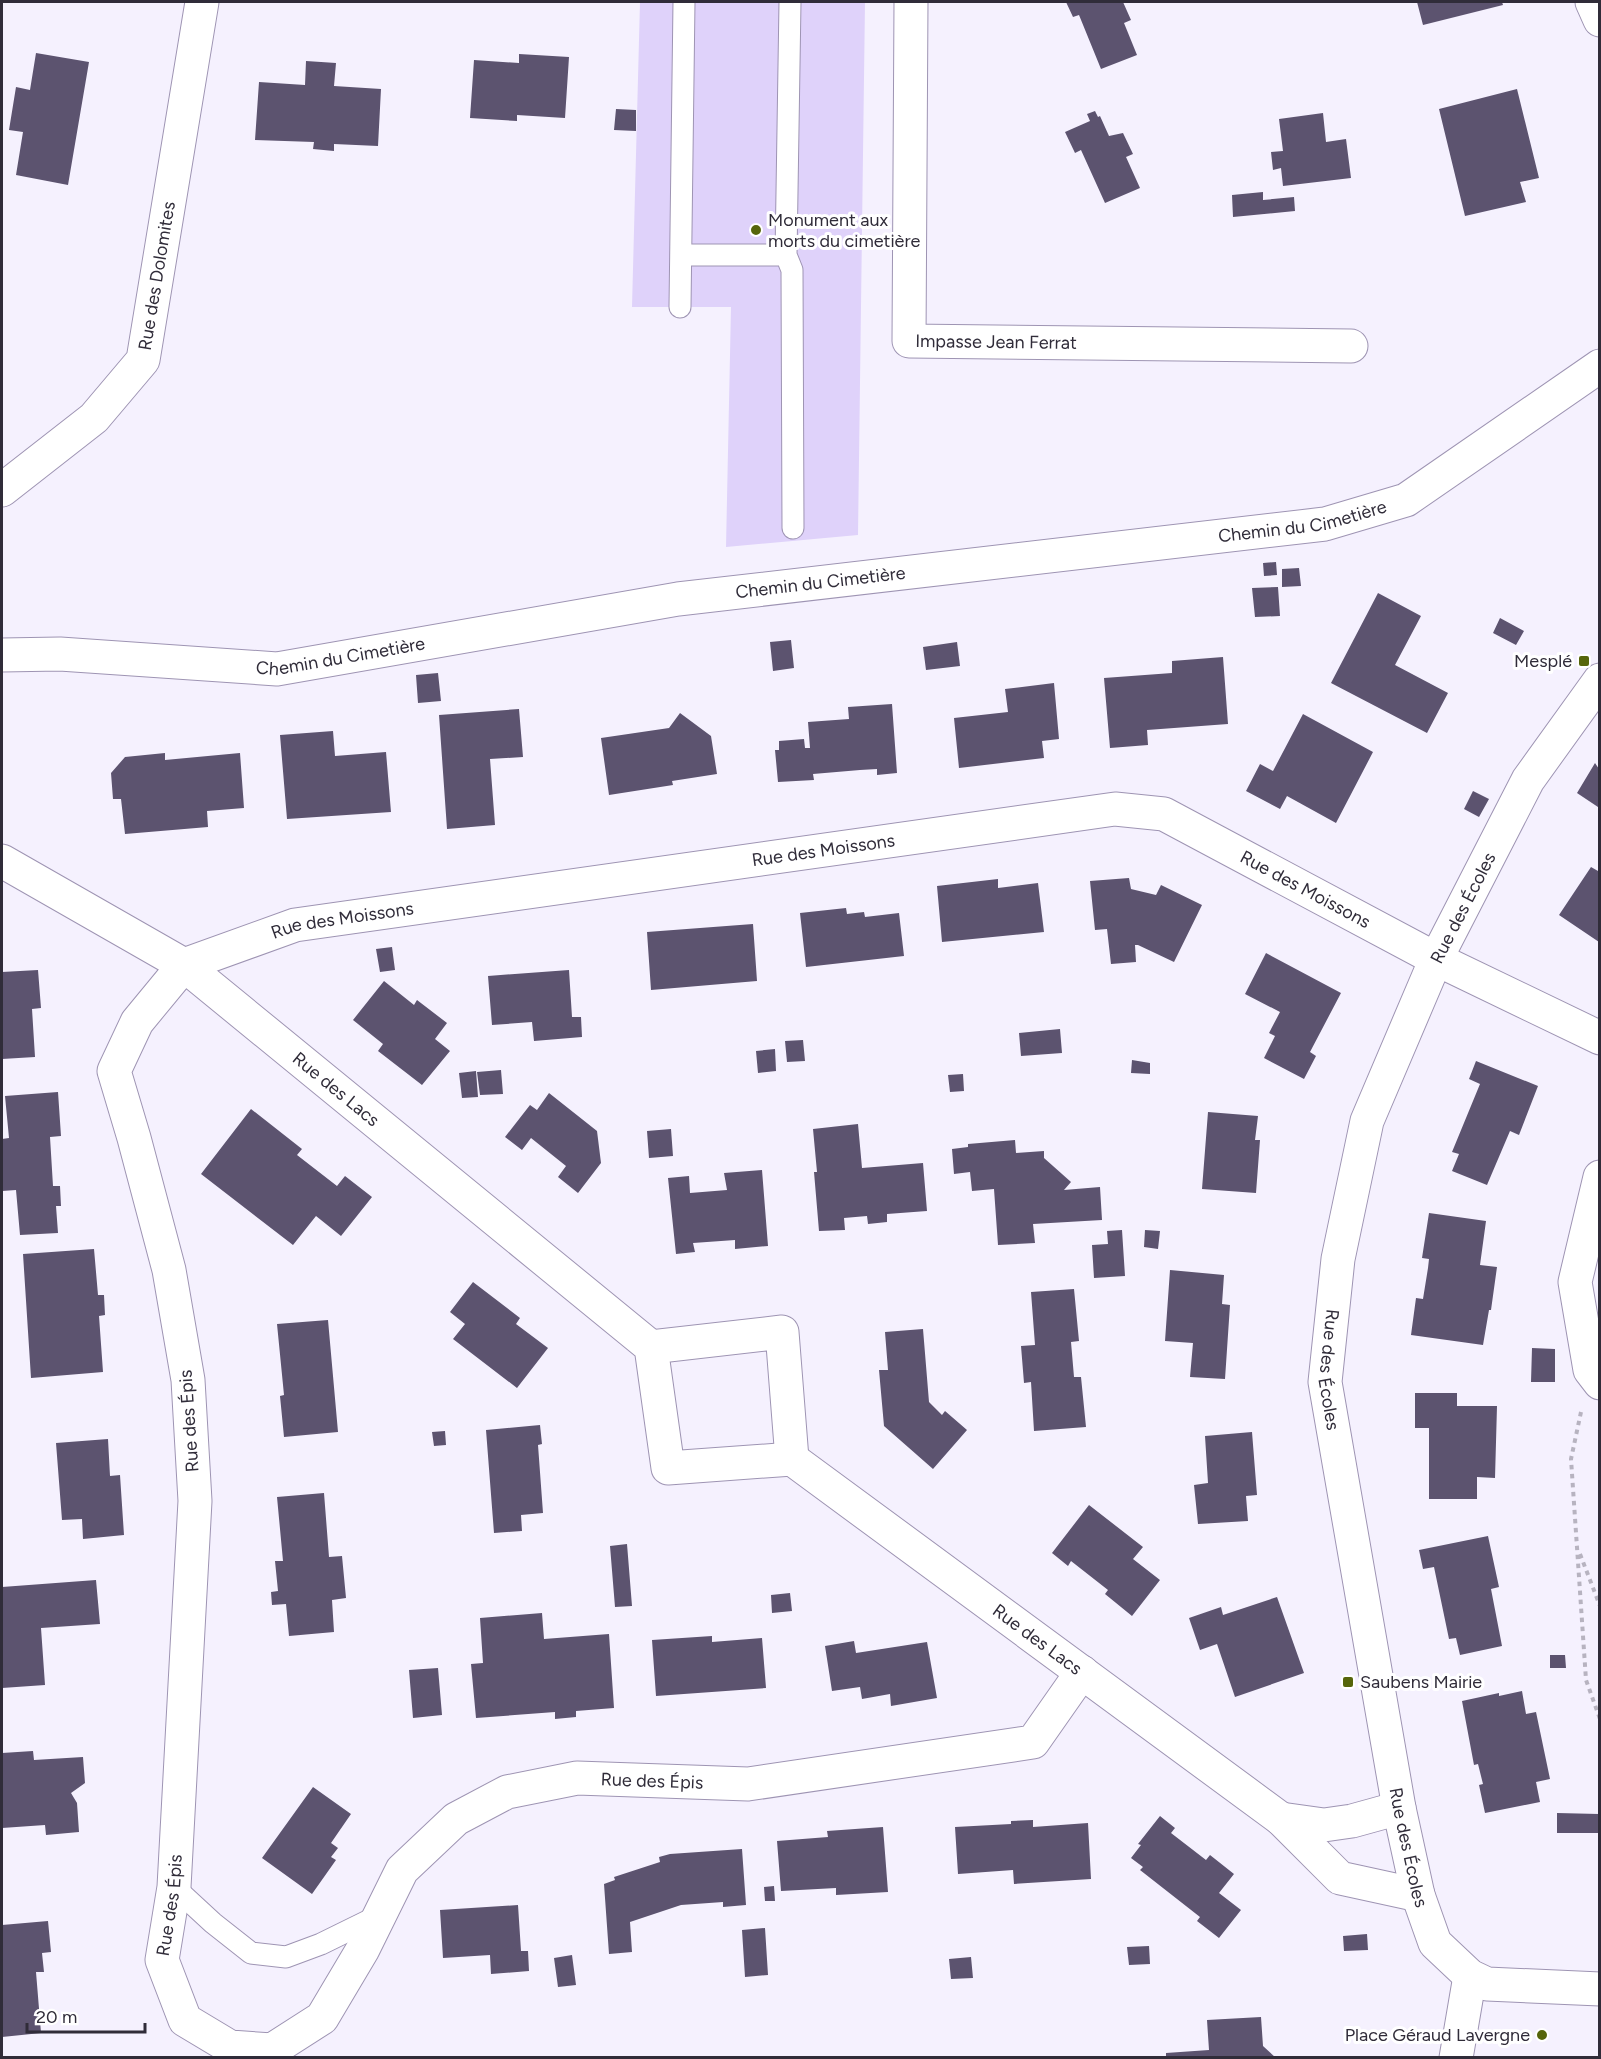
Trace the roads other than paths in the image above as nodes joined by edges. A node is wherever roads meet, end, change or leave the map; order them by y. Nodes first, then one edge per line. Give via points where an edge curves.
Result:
1 (202, 2) edge
2 (684, 2) edge
3 (790, 2) edge
4 (911, 2) edge
5 (1592, 2) edge
6 (1599, 20) edge
7 (681, 255) junction
8 (786, 255) junction
9 (680, 306) dead end
10 (1351, 346) dead end
11 (1599, 366) edge
12 (2, 490) edge
13 (793, 528) dead end
14 (2, 655) edge
15 (1599, 680) edge
16 (2, 861) edge
17 (1436, 959) junction
18 (184, 965) junction
19 (1599, 1038) edge
20 (1599, 1177) edge
21 (651, 1347) junction
22 (1594, 1376) edge
23 (792, 1459) junction
24 (1082, 1672) junction
25 (1399, 1808) junction
26 (1281, 1819) junction
27 (174, 1887) junction
28 (1418, 1895) junction
29 (380, 1915) junction
30 (1470, 1976) junction
31 (1599, 1989) edge
32 (1456, 2058) edge

1 - 12 street, Rue des Dolomites via 143,360 94,418
2 - 7 lane
3 - 8 lane
4 - 10 street, Impasse Jean Ferrat via 909,341
5 - 6 street
7 - 8 lane
7 - 9 lane
8 - 13 lane via 792,270
11 - 14 street, Chemin du Cimetière via 1406,500 1325,525 678,599 277,669 60,654
15 - 17 street, Rue des Écoles via 1528,780
16 - 18 street, Rue des Lacs
17 - 18 street, Rue des Moissons via 1164,814 1115,809 295,925
17 - 19 street, Rue des Moissons
17 - 25 street, Rue des Écoles via 1367,1121 1338,1259 1325,1382
18 - 21 street, Rue des Lacs
18 - 27 street, Rue des Épis via 137,1022 114,1071 168,1270 188,1380 195,1501
20 - 22 street via 1575,1282
21 - 23 street via 668,1468
21 - 23 street via 782,1332
23 - 24 street, Rue des Lacs
24 - 26 street, Rue des Lacs
24 - 29 street, Rue des Épis via 1033,1742 748,1784 577,1778 507,1792 456,1819 402,1870
25 - 26 street, Rue des Lacs via 1324,1825
25 - 28 street, Rue des Écoles
26 - 28 street, Rue des Lacs via 1340,1878
27 - 29 lane via 251,1953 286,1957
27 - 29 street, Rue des Épis via 162,1960 185,2020 230,2047 272,2050 322,2018
28 - 30 street, Rue des Écoles via 1435,1943
30 - 31 street via 1487,1984
30 - 32 street

